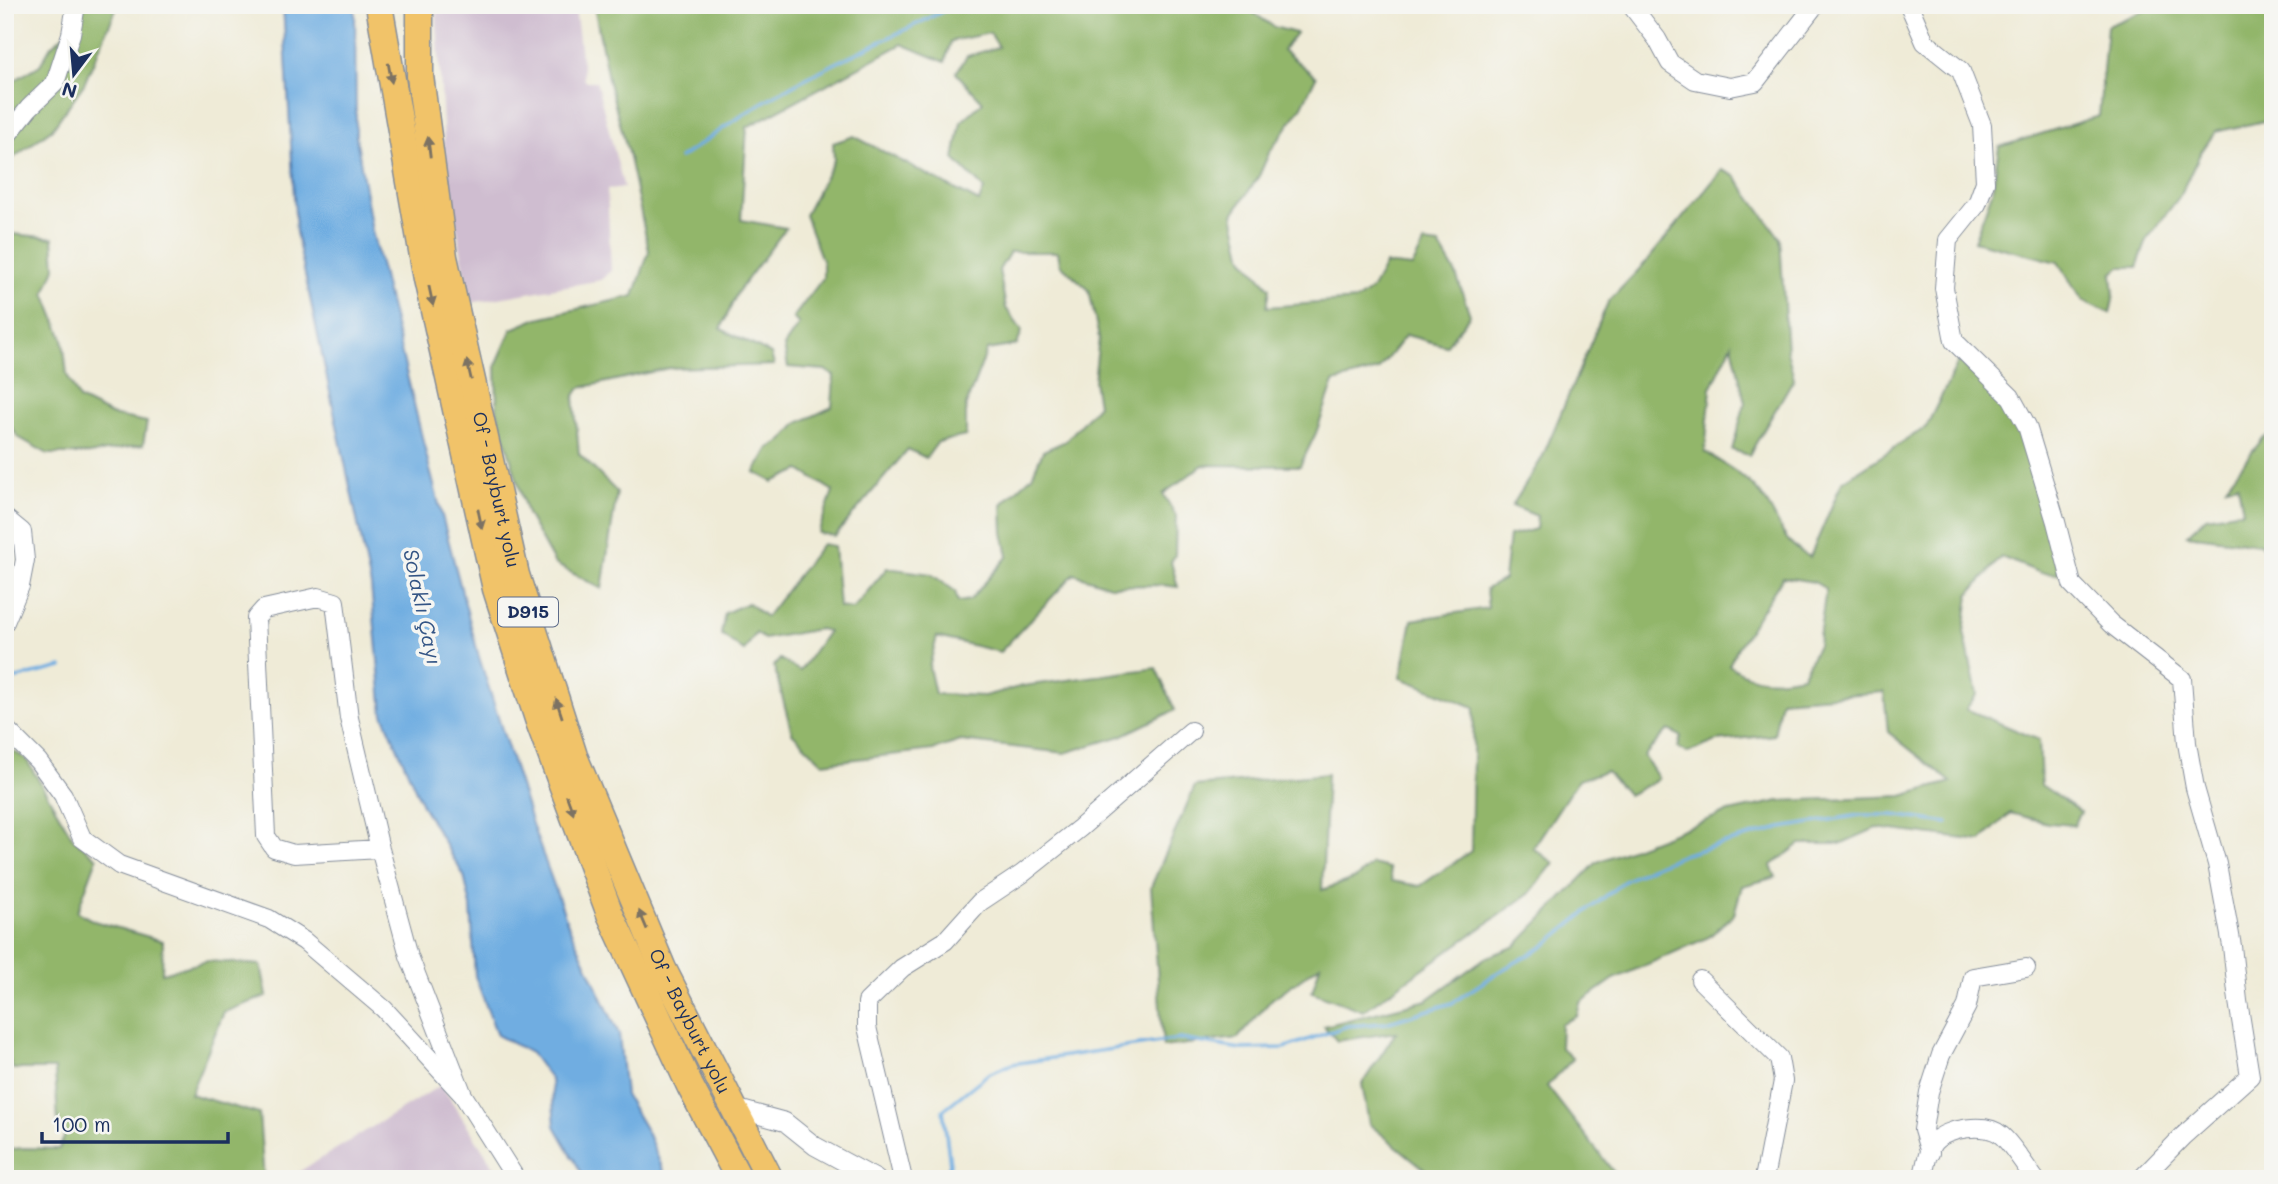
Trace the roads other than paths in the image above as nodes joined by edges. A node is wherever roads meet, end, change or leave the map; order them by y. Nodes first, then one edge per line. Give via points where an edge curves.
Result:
1 (76, 5) edge
2 (379, 5) edge
3 (419, 5) edge
4 (1631, 5) edge
5 (1815, 5) edge
6 (1909, 5) edge
7 (5, 138) edge
8 (5, 519) edge
9 (5, 622) edge
10 (5, 728) edge
11 (1191, 730) dead end
12 (380, 849) junction
13 (2026, 968) dead end
14 (1700, 980) dead end
15 (463, 1095) junction
16 (734, 1108) junction
17 (1930, 1153) junction
18 (516, 1179) edge
19 (739, 1179) edge
20 (770, 1179) edge
21 (876, 1179) edge
22 (902, 1179) edge
23 (1764, 1179) edge
24 (1923, 1179) edge
25 (2035, 1179) edge
26 (2141, 1179) edge

1 - 7 street via 55,83
2 -> 19 highway, Of - Bayburt yolu / D915 via 427,279 496,589 610,914
16 -> 3 highway, Of - Bayburt yolu / D915 via 663,969 580,769 516,575 443,257 420,76
4 - 5 street via 1670,63 1695,80 1730,87 1755,82
6 - 26 street via 1925,41 1961,71 1982,125 1985,182 1977,204 1948,240 1944,288 1954,341 2011,397 2027,426 2072,584 2111,624 2182,679 2187,743 2232,946 2250,1076
8 - 9 street via 22,532 25,560
10 - 15 street via 63,794 82,838 119,865 270,919 304,941 384,1009
11 - 22 street via 1080,828 980,902 945,941 902,968 867,1002 867,1027
12 - 12 street via 349,718 335,602 318,597 264,609 256,618 266,836 274,848 294,855
12 - 15 street via 409,956
13 - 17 street via 1973,977 1967,1006 1941,1055 1929,1092 1923,1130
14 - 23 street via 1779,1058 1783,1080
15 - 18 street
16 - 20 highway, Of - Bayburt yolu / D915
16 - 21 street via 785,1122 815,1146
17 - 24 street
17 - 25 street via 1934,1142 1954,1130 1981,1127 2001,1133

